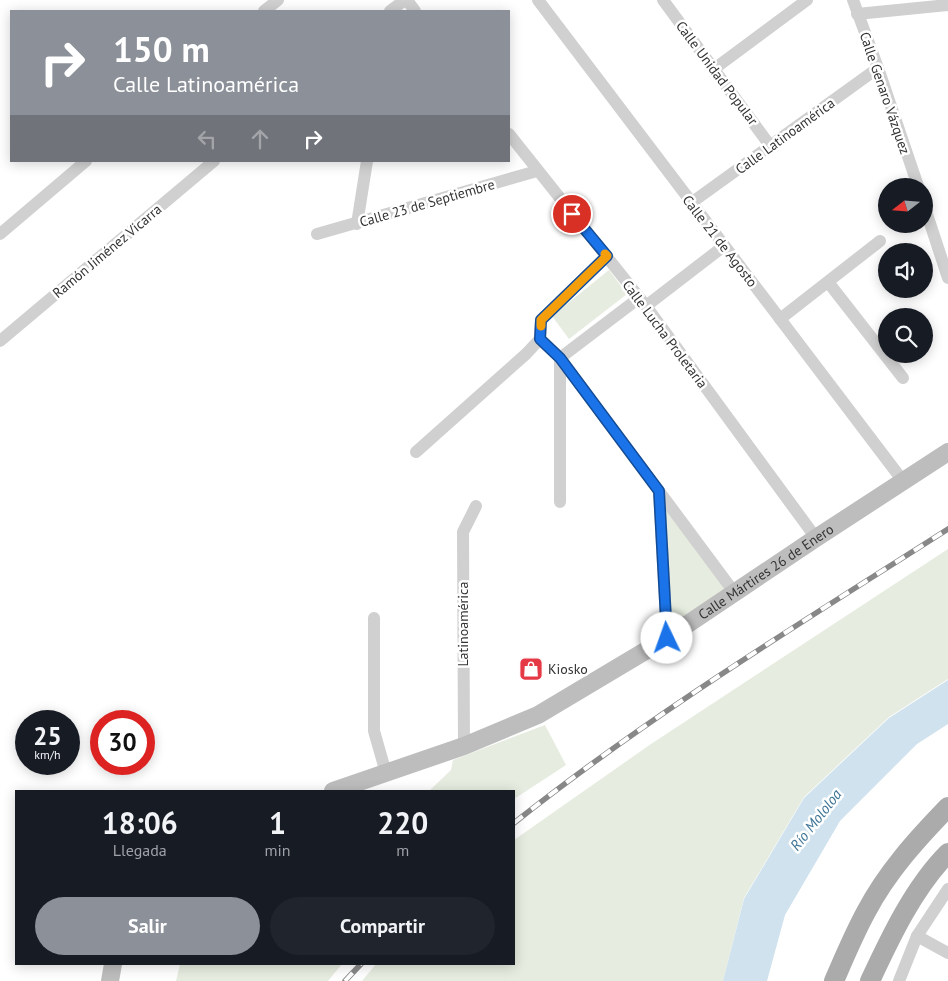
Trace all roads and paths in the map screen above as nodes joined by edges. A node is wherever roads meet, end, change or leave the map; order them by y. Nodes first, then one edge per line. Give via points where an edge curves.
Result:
1 (278, 0) edge
2 (538, 0) edge
3 (662, 0) edge
4 (806, 0) edge
5 (852, 0) edge
6 (399, 3) edge
7 (948, 5) edge
8 (265, 10) edge
9 (413, 10) edge
10 (857, 14) junction
11 (878, 68) junction
12 (714, 69) junction
13 (510, 135) edge
14 (771, 146) junction
15 (85, 162) edge
16 (213, 162) edge
17 (367, 162) edge
18 (537, 171) junction
19 (915, 178) edge
20 (691, 203) junction
21 (357, 224) junction
22 (933, 232) edge
23 (0, 234) edge
24 (317, 234) dead end
25 (880, 241) dead end
26 (724, 246) junction
27 (607, 256) junction
28 (948, 278) edge
29 (828, 282) junction
30 (642, 302) junction
31 (780, 319) junction
32 (540, 339) junction
33 (0, 341) edge
34 (560, 358) junction
35 (903, 378) dead end
36 (416, 452) dead end
37 (948, 452) edge
38 (903, 481) junction
39 (659, 491) junction
40 (560, 502) dead end
41 (476, 506) dead end
42 (816, 538) junction
43 (734, 592) junction
44 (374, 618) dead end
45 (667, 638) junction
46 (464, 746) junction
47 (386, 773) junction
48 (336, 790) edge
49 (948, 807) edge
50 (948, 853) edge
51 (948, 889) edge
52 (917, 936) junction
53 (948, 953) edge
54 (114, 965) edge
55 (110, 981) edge
56 (834, 981) edge
57 (870, 981) edge
58 (899, 981) edge

1 - 8 street
2 - 20 street, Calle 21 de Agosto
3 - 12 street, Calle Unidad Popular
4 - 12 street
5 - 10 street, Calle Genaro Vázquez
6 - 9 street
7 - 10 street
10 - 11 street, Calle Genaro Vázquez
11 - 14 street, Calle Latinoamérica
11 - 19 street, Calle Genaro Vázquez
12 - 14 street, Calle Unidad Popular
13 - 18 street, Calle Lucha Proletaria
14 - 20 street, Calle Latinoamérica
15 - 23 street
16 - 33 street, Ramón Jiménez Vicarra
17 - 21 street
18 - 21 street, Calle 23 de Septiembre
18 - 27 street, Calle Lucha Proletaria
20 - 26 street, Calle 21 de Agosto
21 - 24 street, Calle 23 de Septiembre
22 - 28 street
25 - 29 street
26 - 30 street
26 - 31 street, Calle 21 de Agosto
27 - 30 street, Calle Lucha Proletaria
27 - 32 street via 541,320
29 - 31 street
29 - 35 street
30 - 34 street
30 - 42 street, Calle Lucha Proletaria
31 - 38 street, Calle 21 de Agosto
32 - 34 street
32 - 36 street
34 - 39 street
34 - 40 street
37 - 38 street, Calle Mártires 26 de Enero
38 - 42 street, Calle Mártires 26 de Enero
39 - 43 street
39 - 45 street
41 - 46 street, Latinoamérica via 463,532
42 - 43 street, Calle Mártires 26 de Enero
43 - 45 street, Calle Mártires 26 de Enero
44 - 47 street via 374,731
45 - 46 street, Calle Mártires 26 de Enero via 538,715
46 - 47 street, Calle Mártires 26 de Enero
47 - 48 street, Calle Mártires 26 de Enero
49 - 56 main road via 892,870 866,912
50 - 57 main road via 917,893
51 - 52 street
52 - 53 street
52 - 58 street
54 - 55 street

